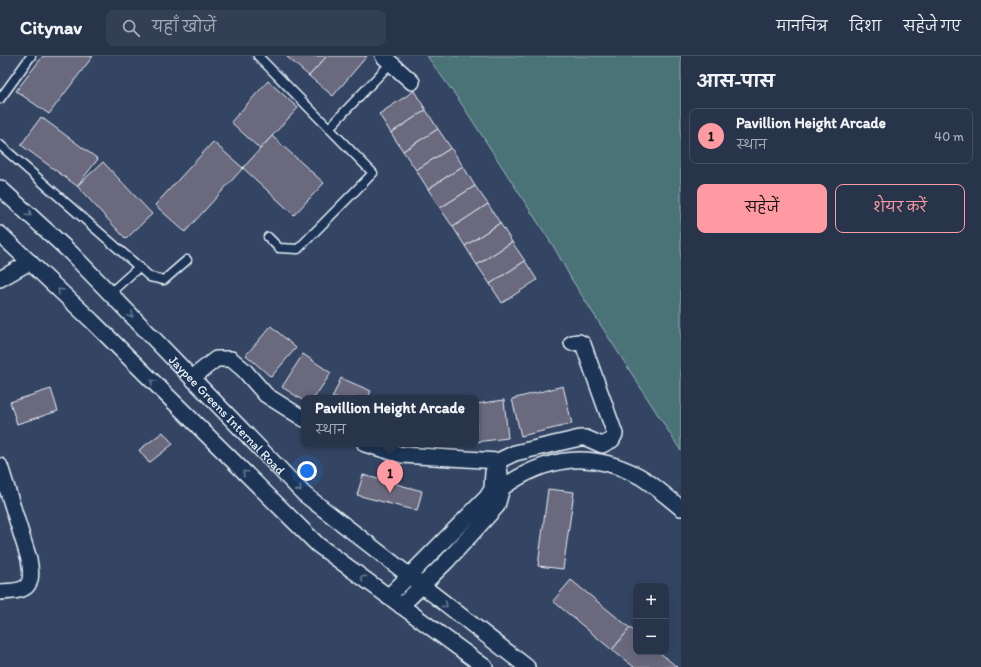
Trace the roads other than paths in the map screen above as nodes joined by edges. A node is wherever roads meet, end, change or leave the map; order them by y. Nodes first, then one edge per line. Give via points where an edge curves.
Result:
1 (31, 56) edge
2 (258, 56) edge
3 (387, 59) edge
4 (412, 82) dead end
5 (0, 99) edge
6 (329, 128) junction
7 (0, 145) edge
8 (0, 188) edge
9 (0, 234) edge
10 (268, 237) dead end
11 (187, 260) dead end
12 (30, 262) junction
13 (139, 267) junction
14 (0, 280) edge
15 (110, 293) junction
16 (572, 343) dead end
17 (192, 378) junction
18 (301, 417) edge
19 (375, 447) edge
20 (495, 461) junction
21 (0, 466) edge
22 (502, 488) junction
23 (681, 508) edge
24 (409, 576) junction
25 (421, 586) junction
26 (0, 592) edge
27 (388, 596) junction
28 (401, 606) junction
29 (485, 667) edge
30 (527, 667) edge

1 - 5 lane
2 - 6 lane
3 - 4 street
3 - 6 lane
6 - 10 lane via 373,172 298,249 279,248
7 - 13 lane
8 -> 15 street, Jaypee Greens Internal Road via 72,253
9 - 12 street, Jaypee Greens Internal Road
11 - 13 lane via 164,280 150,277
12 - 14 street
27 -> 12 street, Jaypee Greens Internal Road via 318,544
13 - 15 lane
15 -> 17 street, Jaypee Greens Internal Road
16 - 20 street via 583,344 615,434 612,440 602,445 580,438
17 - 18 street via 216,359 230,359 244,370 266,395
17 -> 24 street, Jaypee Greens Internal Road via 304,494
19 - 20 street via 402,455
20 - 22 street
20 - 24 street via 492,489 487,497
21 - 26 street via 30,559 32,573 31,583 25,589
22 - 23 street via 535,469 572,459 585,459 619,467 638,476
22 - 25 street via 497,506
24 - 25 street, Jaypee Greens Internal Road
24 - 27 street
25 - 28 street
25 -> 30 street, Jaypee Greens Internal Road
27 - 28 street, Jaypee Greens Internal Road
28 - 29 street, Jaypee Greens Internal Road

